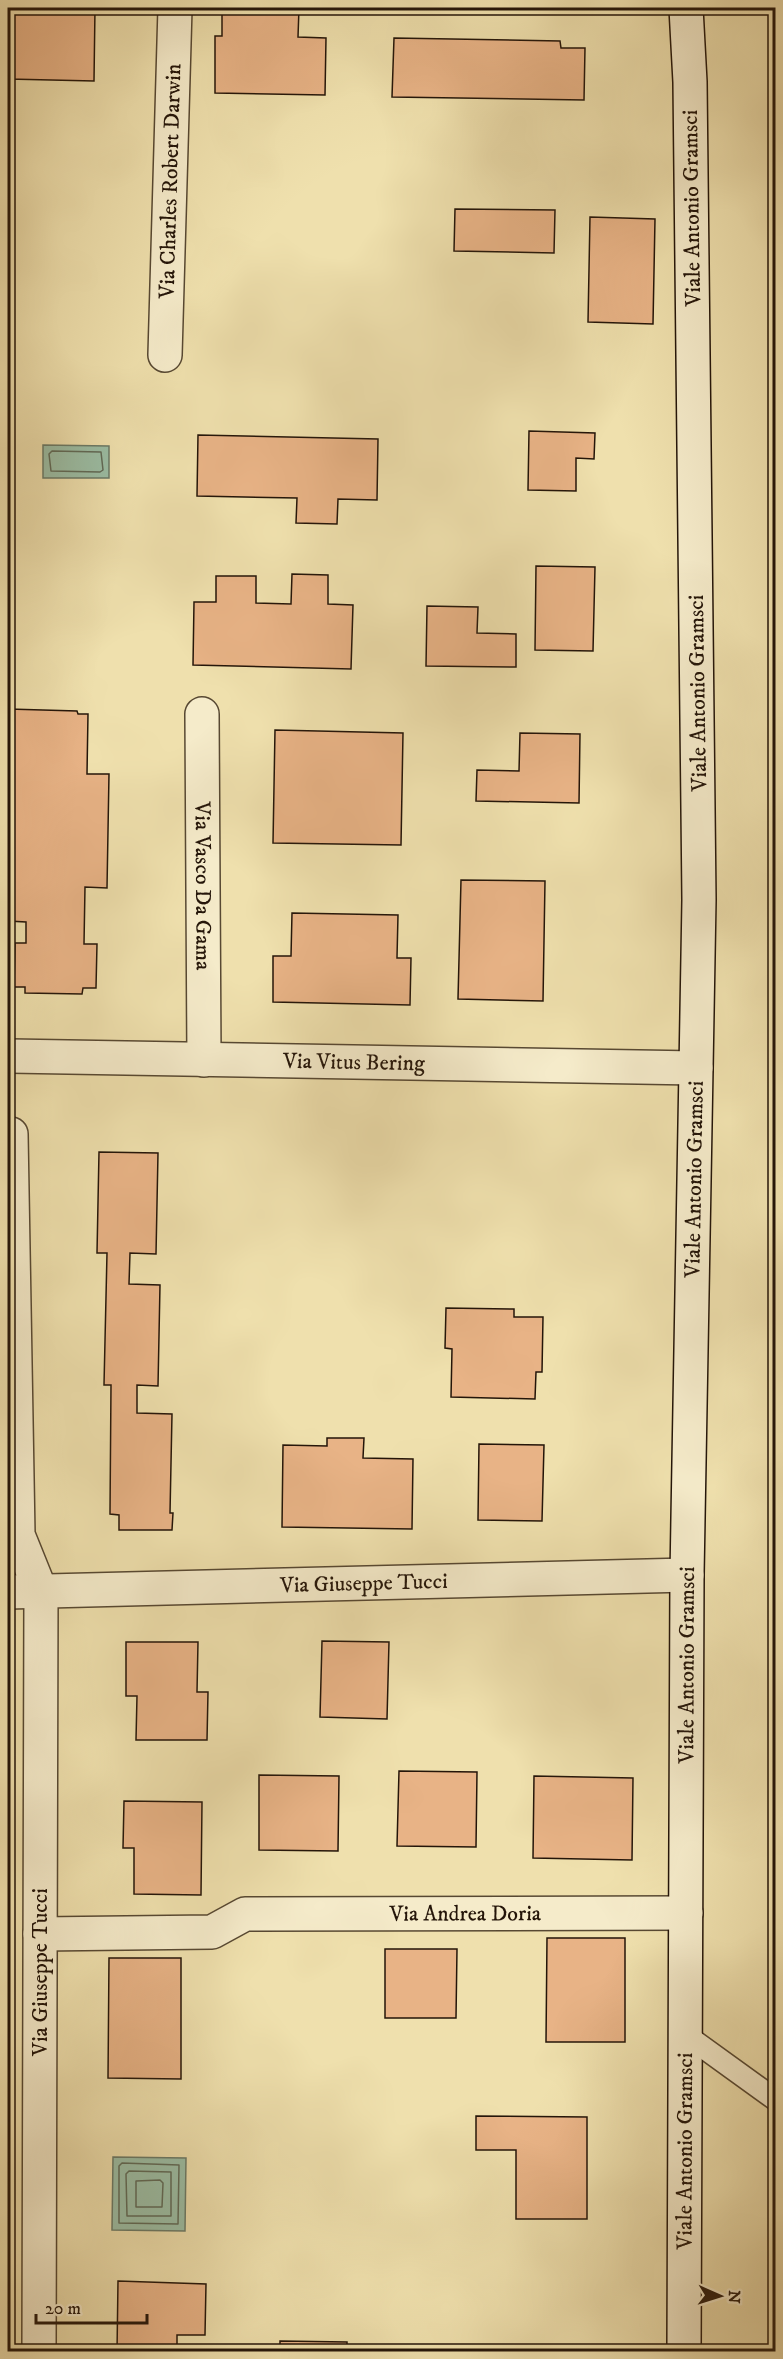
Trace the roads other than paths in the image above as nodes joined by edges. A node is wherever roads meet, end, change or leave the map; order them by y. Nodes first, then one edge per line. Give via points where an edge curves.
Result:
1 (175, 8) edge
2 (686, 8) edge
3 (165, 355) dead end
4 (202, 714) dead end
5 (10, 1056) dead end
6 (204, 1060) junction
7 (696, 1068) junction
8 (11, 1134) dead end
9 (687, 1575) junction
10 (8, 1592) edge
11 (41, 1592) junction
12 (686, 1913) junction
13 (40, 1934) junction
14 (686, 2035) junction
15 (776, 2100) edge
16 (39, 2352) edge
17 (684, 2352) edge

1 - 3 street, Via Charles Robert Darwin
2 - 7 street, Viale Antonio Gramsci via 696,551
4 - 6 street, Via Vasco Da Gama
5 - 6 street, Via Vitus Bering
6 - 7 street, Via Vitus Bering
7 - 9 street, Viale Antonio Gramsci
8 - 11 street via 18,1536
9 - 11 street, Via Giuseppe Tucci
9 - 12 street, Viale Antonio Gramsci
10 - 11 street, Via Giuseppe Tucci
11 - 13 street, Via Giuseppe Tucci
12 - 13 street, Via Andrea Doria via 245,1914 212,1932
12 - 14 street, Viale Antonio Gramsci
13 - 16 street, Via Giuseppe Tucci
14 - 15 lane
14 - 17 street, Viale Antonio Gramsci

